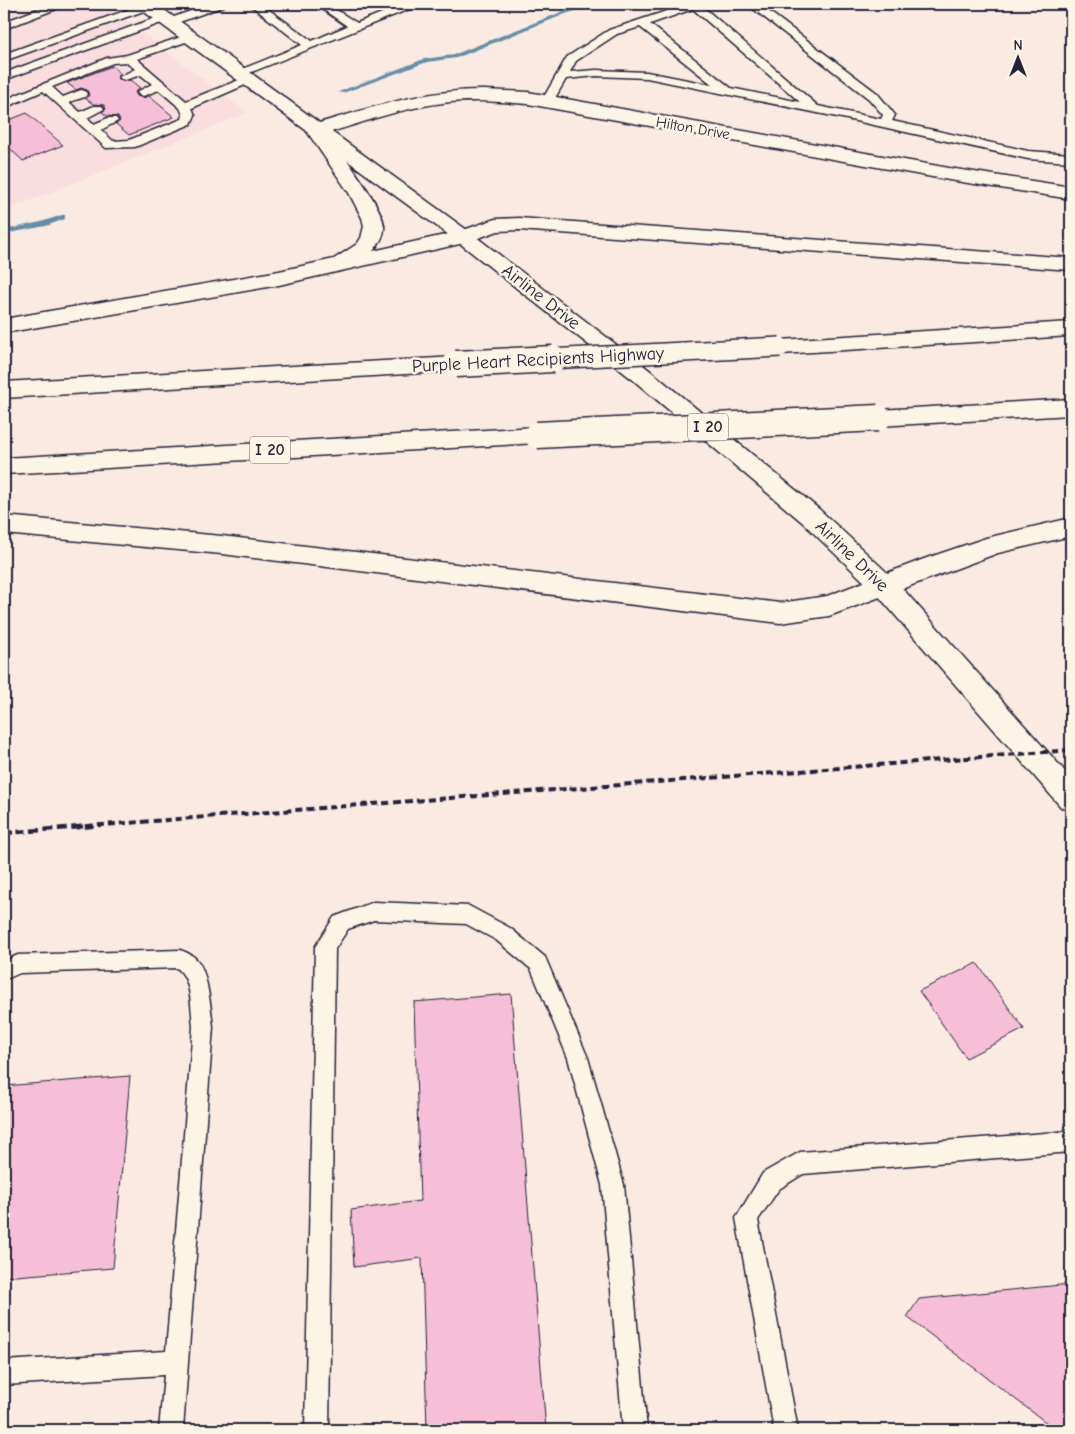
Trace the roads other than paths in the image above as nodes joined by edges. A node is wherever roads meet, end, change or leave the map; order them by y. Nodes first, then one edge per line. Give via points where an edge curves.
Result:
1 (60, 4) edge
2 (220, 4) edge
3 (254, 4) edge
4 (320, 4) edge
5 (413, 4) edge
6 (696, 4) edge
7 (752, 4) edge
8 (157, 12) edge
9 (642, 23) junction
10 (4, 26) edge
11 (356, 27) junction
12 (190, 37) junction
13 (310, 45) junction
14 (4, 58) edge
15 (129, 58) junction
16 (143, 70) junction
17 (561, 76) junction
18 (4, 77) edge
19 (125, 77) dead end
20 (243, 77) junction
21 (160, 85) junction
22 (44, 86) junction
23 (143, 92) dead end
24 (729, 92) junction
25 (81, 94) dead end
26 (173, 96) junction
27 (62, 101) junction
28 (547, 102) junction
29 (157, 103) dead end
30 (4, 104) edge
31 (185, 106) junction
32 (98, 109) dead end
33 (815, 109) junction
34 (79, 117) junction
35 (112, 121) dead end
36 (885, 124) junction
37 (93, 129) junction
38 (316, 130) junction
39 (1071, 158) edge
40 (1071, 193) edge
41 (464, 237) junction
42 (1071, 264) edge
43 (279, 278) junction
44 (4, 326) edge
45 (1071, 329) edge
46 (4, 390) edge
47 (1071, 407) edge
48 (4, 466) edge
49 (4, 524) edge
50 (1071, 527) edge
51 (885, 586) junction
52 (1071, 798) edge
53 (4, 971) edge
54 (1071, 1141) edge
55 (177, 1362) junction
56 (4, 1373) edge
57 (172, 1430) edge
58 (317, 1430) edge
59 (635, 1430) edge
60 (786, 1430) edge

1 - 10 lane
2 - 8 lane
3 - 13 lane
4 - 11 lane
5 - 11 lane
6 - 9 lane
6 - 33 lane
7 - 36 lane via 873,96 889,115
8 - 12 main road, Airline Drive
8 - 14 lane
8 - 18 lane
9 - 17 lane via 614,32 571,58
9 - 24 lane
11 - 13 lane
12 - 15 lane
12 - 20 main road, Airline Drive
13 - 20 lane
15 - 16 lane
15 - 22 lane via 111,60
16 - 19 lane
16 - 21 lane
17 - 24 lane via 596,73 647,75
17 - 28 lane
20 - 31 lane
20 - 38 main road, Airline Drive
21 - 23 lane
21 - 26 lane
22 - 27 lane
22 - 30 lane
24 - 33 lane
25 - 27 lane
26 - 29 lane
26 - 31 lane
27 - 34 lane
28 - 38 main road, Hilton Drive via 500,96 442,98
28 - 40 main road, Hilton Drive
31 - 37 lane via 189,114 187,120 131,144 110,145
32 - 34 lane
33 - 36 lane
34 - 37 lane
35 - 37 lane
36 - 39 lane via 1028,155
38 - 41 main road, Airline Drive
38 - 43 main road via 369,211 375,224 372,237 368,246 356,256
41 - 42 main road via 495,225 519,224
41 - 43 main road
41 - 51 main road, Airline Drive via 729,446 811,516
43 - 44 main road
45 - 46 main road, Purple Heart Recipients Highway, bridge
47 - 48 main road, I 20, bridge
49 - 51 main road via 222,545 780,613 829,606
50 - 51 main road via 995,545
51 - 52 main road, Airline Drive
53 - 55 lane via 18,964 180,959 191,967 199,993 203,1027
54 - 60 lane via 800,1163 771,1181 748,1218
55 - 56 lane
55 - 57 lane
58 - 59 lane via 325,947 341,923 374,910 469,915 503,934 538,963 578,1058 612,1185

